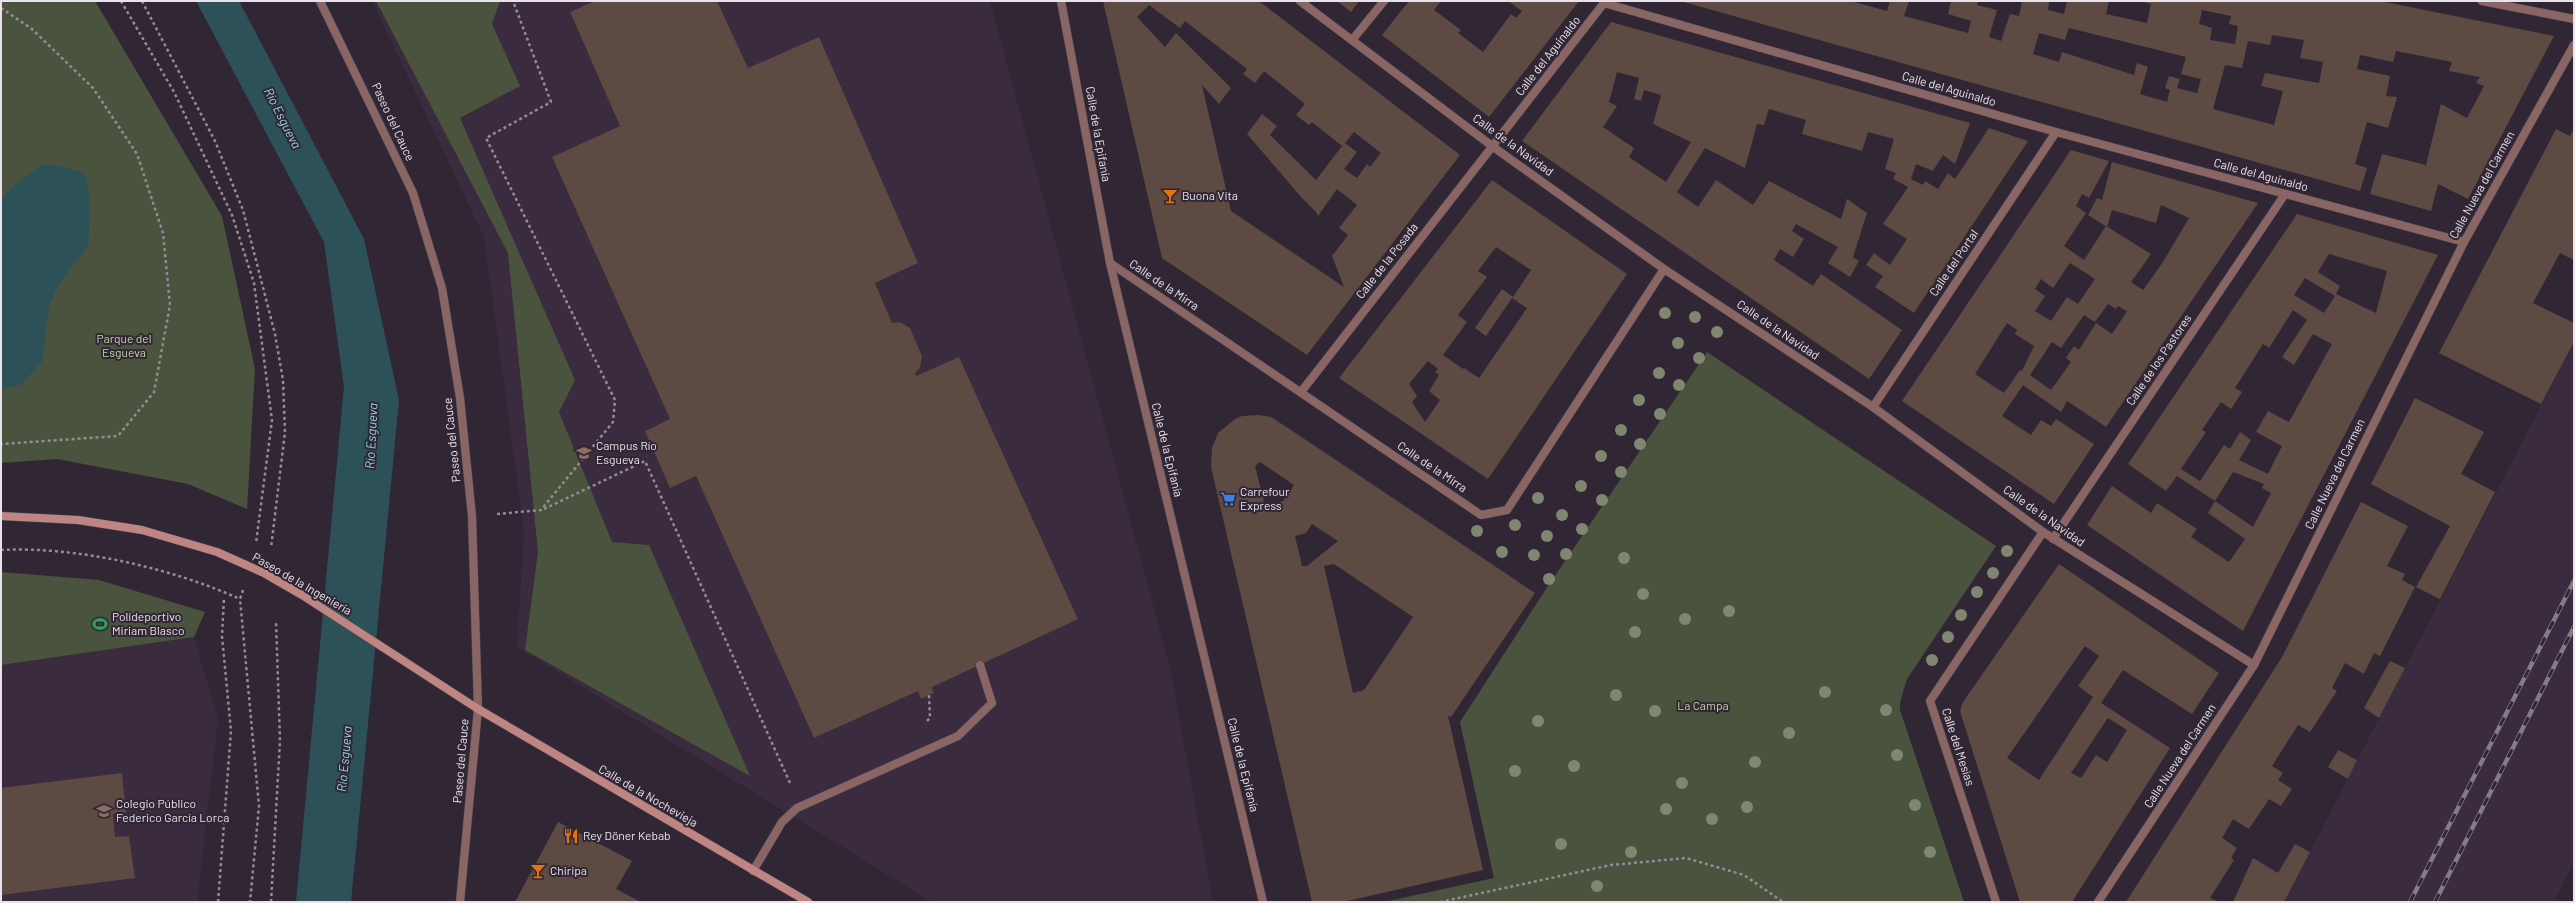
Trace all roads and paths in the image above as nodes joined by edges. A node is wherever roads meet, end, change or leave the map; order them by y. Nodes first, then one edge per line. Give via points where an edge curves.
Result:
1 (121, 1) edge
2 (142, 1) edge
3 (320, 1) edge
4 (513, 1) edge
5 (1061, 1) edge
6 (1300, 1) edge
7 (1384, 1) edge
8 (2482, 1) edge
9 (1, 8) edge
10 (2574, 19) edge
11 (1353, 39) junction
12 (2574, 45) edge
13 (2056, 132) junction
14 (1492, 146) junction
15 (2285, 194) junction
16 (2464, 242) junction
17 (1110, 263) junction
18 (1664, 269) junction
19 (1301, 392) junction
20 (1873, 407) junction
21 (1, 444) edge
22 (541, 510) junction
23 (1, 516) edge
24 (472, 516) junction
25 (2043, 532) junction
26 (2053, 539) junction
27 (257, 540) dead end
28 (271, 548) dead end
29 (1, 550) edge
30 (224, 598) dead end
31 (276, 621) dead end
32 (980, 665) dead end
33 (2254, 665) junction
34 (929, 695) dead end
35 (478, 709) junction
36 (925, 723) dead end
37 (792, 787) dead end
38 (753, 871) junction
39 (218, 902) edge
40 (250, 902) edge
41 (271, 902) edge
42 (460, 902) edge
43 (808, 902) edge
44 (1263, 902) edge
45 (1440, 902) edge
46 (1783, 902) edge
47 (1996, 902) edge
48 (2098, 902) edge

1 - 27 path via 174,92 225,200 254,283 272,420
2 - 28 path via 214,141 243,210 275,334 284,380 285,432
3 - 24 street, Paseo del Cauce via 413,193 442,288 460,398
4 - 22 path via 551,102 486,138 615,400 613,422
5 - 17 street, Calle de la Epifanía
6 - 11 street, Calle de la Navidad
7 - 11 street
8 - 10 street
9 - 21 path via 32,29 93,88 137,154 163,233 170,305 154,392 118,436
11 - 14 street, Calle de la Navidad
12 - 16 street, Calle Nueva del Carmen
13 - 14 street, Calle del Aguinaldo via 1604,3
13 - 15 street, Calle del Aguinaldo
13 - 20 street, Calle del Portal
14 - 18 street, Calle de la Navidad
14 - 19 street, Calle de la Posada
15 - 16 street, Calle del Aguinaldo
15 - 26 street, Calle de los Pastores
16 - 33 street, Calle Nueva del Carmen
17 - 19 street, Calle de la Mirra
17 - 44 street, Calle de la Epifanía
18 - 19 street, Calle de la Mirra via 1507,510 1481,515
18 - 20 street, Calle de la Navidad
20 - 25 street, Calle de la Navidad
22 - 24 path
22 - 37 path via 645,462
23 - 35 main road, Paseo de la Ingeniería via 78,520 142,530 217,552 264,573 302,595
24 - 35 street, Paseo del Cauce
25 - 26 street, Calle de la Navidad
25 - 47 street, Calle del Mesías via 1930,701
26 - 33 street, Calle de la Navidad
29 - 40 path via 20,549 87,555 185,577 240,599 259,806
30 - 39 path via 222,636 231,731
31 - 41 path via 280,740
32 - 38 street via 992,703 958,736 797,808 782,822
33 - 48 street, Calle Nueva del Carmen
34 - 36 path via 930,718
35 - 38 main road, Calle de la Nochevieja
35 - 42 street, Paseo del Cauce
38 - 43 main road, Calle de la Nochevieja
45 - 46 path via 1611,865 1686,858 1744,876

